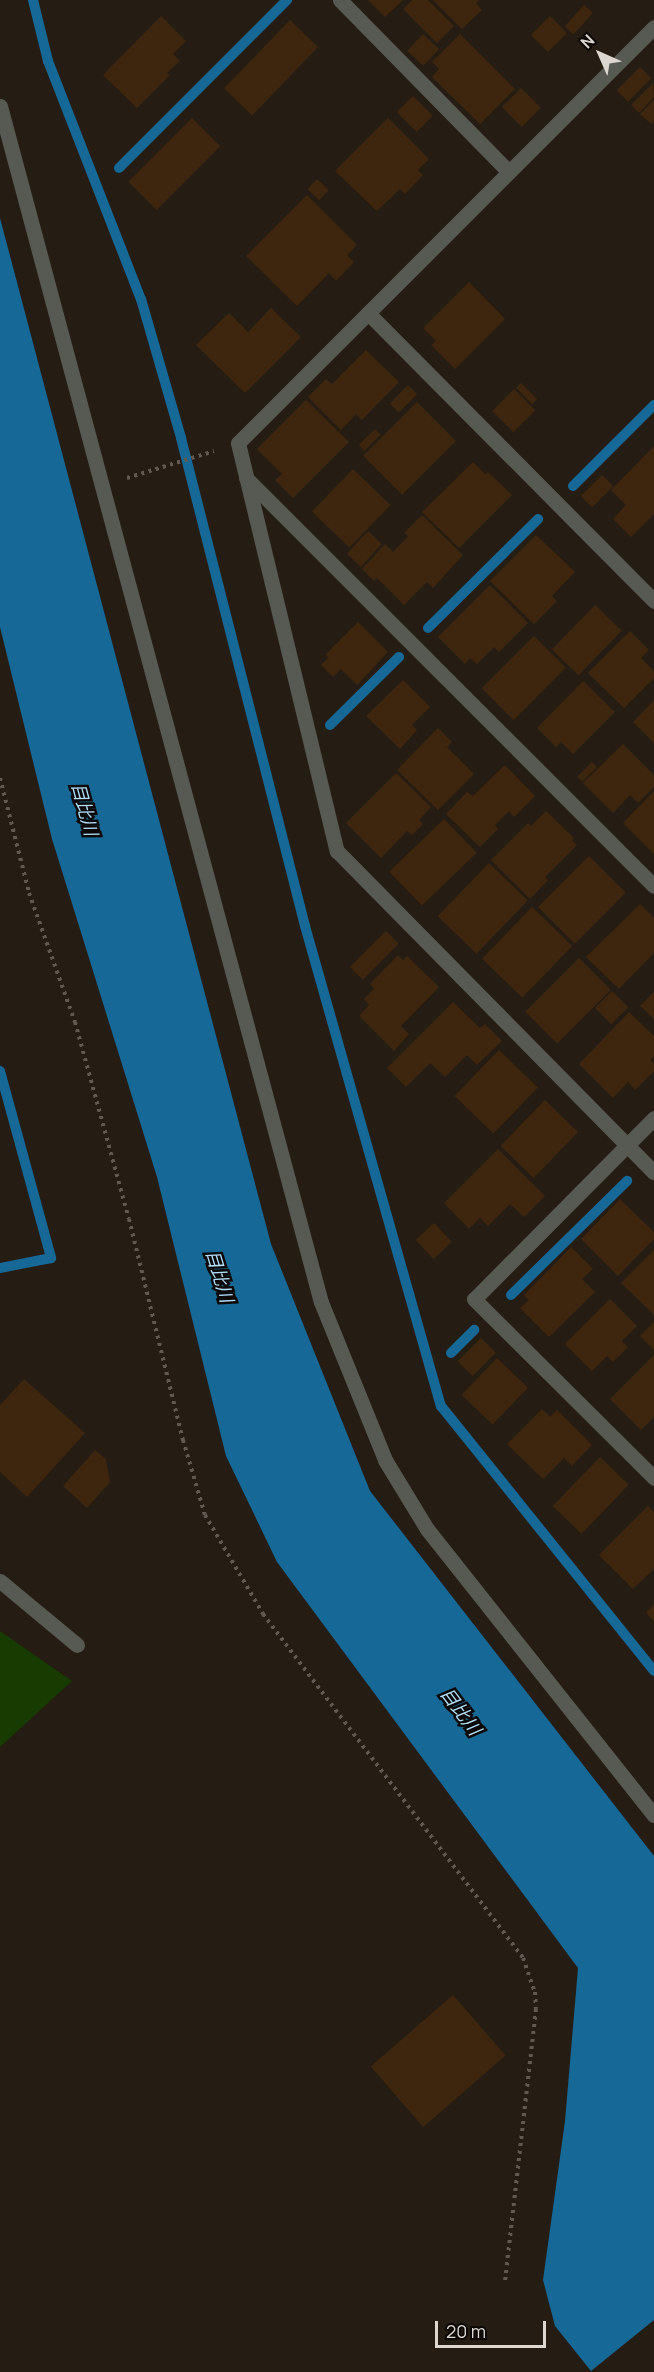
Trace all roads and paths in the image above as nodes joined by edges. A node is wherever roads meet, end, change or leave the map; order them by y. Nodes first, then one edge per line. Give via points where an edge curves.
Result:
1 (340, 0) edge
2 (654, 27) edge
3 (0, 106) edge
4 (509, 172) junction
5 (368, 313) junction
6 (199, 455) dead end
7 (246, 478) junction
8 (102, 486) junction
9 (654, 602) edge
10 (0, 778) edge
11 (654, 886) edge
12 (654, 1118) edge
13 (627, 1145) junction
14 (654, 1172) edge
15 (654, 1478) edge
16 (0, 1581) edge
17 (77, 1645) dead end
18 (654, 1815) edge
19 (506, 2283) dead end

1 - 4 street
2 - 4 street
3 - 8 street
4 - 5 street
5 - 7 street via 238,443
5 - 9 street
6 - 8 path
7 - 11 street
7 - 13 street via 337,851
8 - 18 street via 321,1302 385,1460 427,1528
10 - 19 path via 29,893 75,1022 205,1515 264,1614 523,1958 535,1992
12 - 13 street
13 - 14 street
13 - 15 street via 474,1299
16 - 17 street

